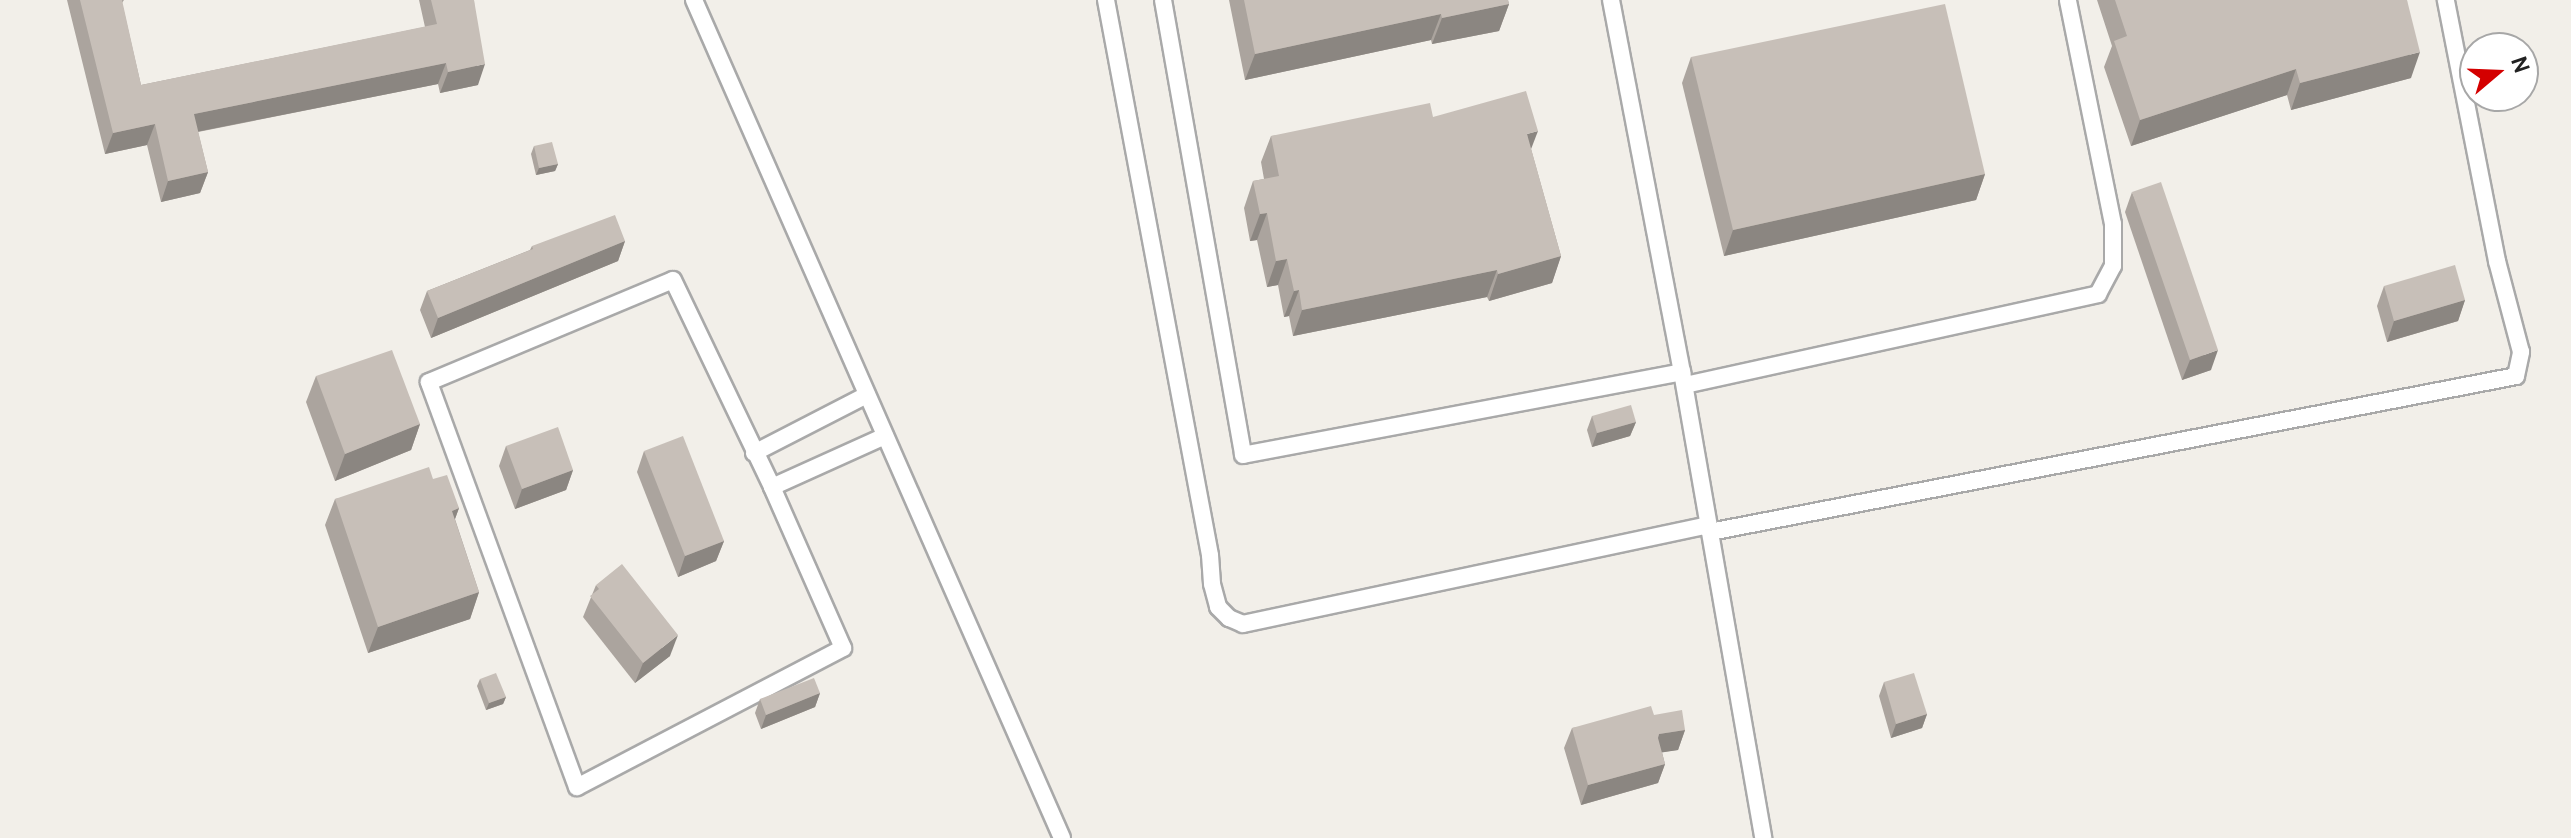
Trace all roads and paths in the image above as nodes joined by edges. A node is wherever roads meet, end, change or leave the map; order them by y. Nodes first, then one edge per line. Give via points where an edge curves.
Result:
1 (694, 0) edge
2 (1106, 0) edge
3 (1163, 0) edge
4 (1611, 0) edge
5 (2068, 0) edge
6 (2446, 0) edge
7 (1683, 378) junction
8 (867, 395) junction
9 (885, 436) junction
10 (754, 453) junction
11 (772, 487) junction
12 (1710, 529) junction
13 (1062, 838) edge
14 (1763, 838) edge

1 - 8 street
2 - 12 street via 1212,584 1218,607 1229,618 1243,624
3 - 7 street via 1243,455
4 - 7 street
5 - 7 street via 2113,224 2113,266 2098,294
6 - 12 street via 2497,261 2521,352 2516,376
7 - 12 street
8 - 9 street
8 - 10 street
9 - 11 street
9 - 13 street
10 - 11 street
10 - 11 street via 673,280 429,382 577,787 843,648
12 - 14 street

